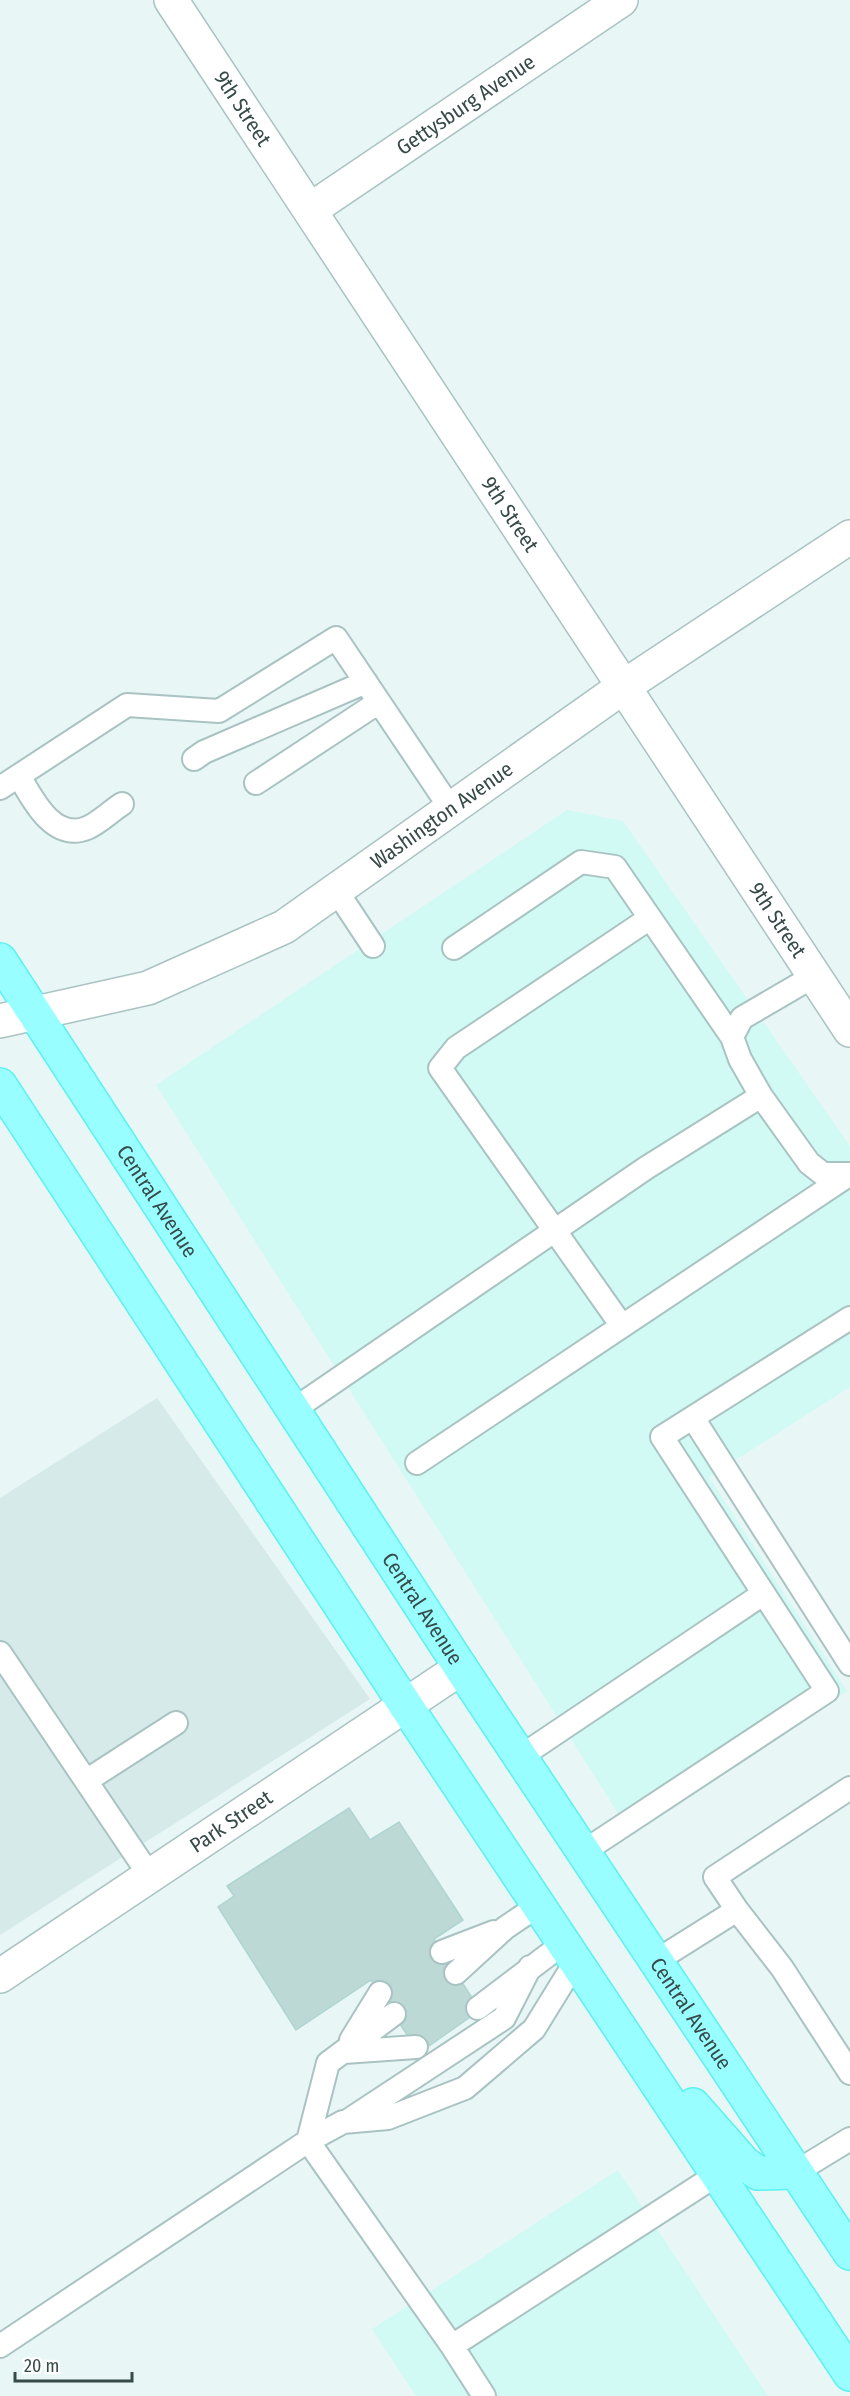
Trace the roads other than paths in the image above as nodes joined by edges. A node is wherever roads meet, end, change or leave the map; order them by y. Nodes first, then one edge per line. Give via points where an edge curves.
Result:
1 (171, 0) edge
2 (621, 0) edge
3 (310, 210) junction
4 (850, 537) edge
5 (366, 682) junction
6 (623, 687) junction
7 (379, 702) junction
8 (194, 759) dead end
9 (9, 782) edge
10 (256, 783) dead end
11 (122, 804) dead end
12 (451, 809) junction
13 (336, 890) junction
14 (651, 918) junction
15 (373, 946) dead end
16 (453, 948) dead end
17 (0, 960) edge
18 (814, 976) junction
19 (36, 1015) junction
20 (0, 1021) edge
21 (850, 1030) edge
22 (732, 1037) junction
23 (0, 1085) edge
24 (761, 1096) junction
25 (850, 1174) edge
26 (555, 1231) junction
27 (850, 1318) edge
28 (622, 1326) junction
29 (293, 1410) junction
30 (693, 1418) junction
31 (417, 1463) dead end
32 (763, 1594) junction
33 (0, 1653) edge
34 (850, 1664) edge
35 (461, 1668) junction
36 (406, 1706) junction
37 (176, 1723) dead end
38 (520, 1757) junction
39 (86, 1781) junction
40 (850, 1788) edge
41 (584, 1852) junction
42 (150, 1876) junction
43 (539, 1905) junction
44 (737, 1910) junction
45 (506, 1928) junction
46 (442, 1952) dead end
47 (570, 1952) junction
48 (656, 1961) junction
49 (530, 1967) junction
50 (456, 1973) dead end
51 (0, 1976) edge
52 (380, 1993) dead end
53 (474, 2001) dead end
54 (394, 2014) dead end
55 (411, 2041) dead end
56 (344, 2052) junction
57 (850, 2073) edge
58 (652, 2078) junction
59 (348, 2121) junction
60 (850, 2139) edge
61 (308, 2141) junction
62 (796, 2172) junction
63 (718, 2174) junction
64 (850, 2253) edge
65 (0, 2346) edge
66 (452, 2346) junction
67 (850, 2374) edge
68 (484, 2396) edge

1 - 3 street, 9th Street
2 - 3 street, Gettysburg Avenue
3 - 6 street, 9th Street
4 - 6 street, Washington Avenue
5 - 7 lane
5 - 8 lane
5 - 9 lane via 336,638 219,711 127,705
6 - 12 street, Washington Avenue
6 - 18 street, 9th Street
7 - 10 lane
7 - 12 lane
9 - 11 lane via 41,813 71,830 86,828
12 - 13 street, Washington Avenue
13 - 15 lane
13 - 19 street, Washington Avenue via 284,927 148,988
14 - 16 lane via 615,867 581,862
14 - 22 lane
14 - 26 lane via 456,1048 440,1068
17 - 19 main road, Central Avenue
18 - 21 street, 9th Street
18 - 22 lane via 742,1018
19 - 20 street, Washington Avenue
19 - 29 main road, Central Avenue
22 - 24 lane
23 - 36 main road
24 - 25 lane via 809,1163 823,1174
24 - 26 lane
25 - 28 lane
26 - 28 lane
26 - 29 lane
27 - 30 lane
28 - 31 lane
29 - 35 main road, Central Avenue
30 - 32 lane via 662,1437
30 - 34 lane
32 - 38 lane
32 - 41 lane via 827,1691
33 - 39 lane
35 - 36 street, Park Street
35 - 38 main road, Central Avenue
36 - 42 street, Park Street
36 - 43 main road
37 - 39 lane
38 - 41 main road, Central Avenue
39 - 42 lane
40 - 44 lane via 715,1877
41 - 48 main road, Central Avenue
42 - 51 street, Park Street
43 - 45 lane
43 - 47 main road
44 - 48 lane
44 - 57 lane via 782,1968
45 - 46 lane
45 - 50 lane
47 - 49 lane
47 - 58 main road
47 - 59 lane via 534,2029 465,2088 388,2118
48 - 62 main road, Central Avenue
49 - 53 lane
49 - 59 lane via 504,2018
52 - 56 lane
54 - 56 lane
55 - 56 lane
56 - 61 lane via 328,2062
58 - 62 main road via 680,2090 758,2174
58 - 63 main road
59 - 61 lane
60 - 62 lane
61 - 65 lane
61 - 66 lane
62 - 64 main road, Central Avenue
63 - 66 lane
63 - 67 main road
66 - 68 lane

